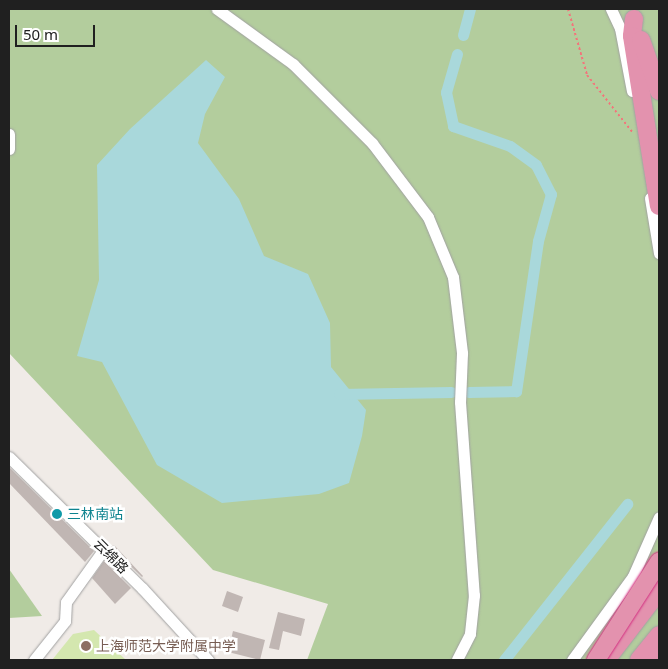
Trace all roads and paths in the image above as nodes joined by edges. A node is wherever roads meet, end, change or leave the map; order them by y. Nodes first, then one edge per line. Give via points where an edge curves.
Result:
1 (217, 9) edge
2 (568, 9) edge
3 (611, 9) edge
4 (632, 14) edge
5 (659, 91) edge
6 (9, 134) edge
7 (641, 143) junction
8 (9, 149) edge
9 (659, 206) edge
10 (659, 253) edge
11 (9, 457) edge
12 (659, 517) edge
13 (104, 549) junction
14 (657, 574) edge
15 (659, 634) edge
16 (659, 656) edge
17 (34, 660) edge
18 (208, 660) edge
19 (457, 660) edge
20 (572, 660) edge
21 (596, 660) edge
22 (606, 660) edge
23 (640, 660) edge
24 (656, 660) edge

1 - 19 street via 293,64 372,143 428,217 454,277 462,353 460,402 474,595 470,634
2 - 7 path via 587,75
3 - 7 street via 620,28
4 - 5 highway
4 - 9 highway via 632,36
6 - 8 street
7 - 10 street
11 - 13 street, 云绵路
12 - 20 street via 633,576
13 - 17 street via 66,602 65,621
13 - 18 street, 云绵路
14 - 21 highway, bridge via 609,637
14 - 22 highway
15 - 23 highway
16 - 24 highway

